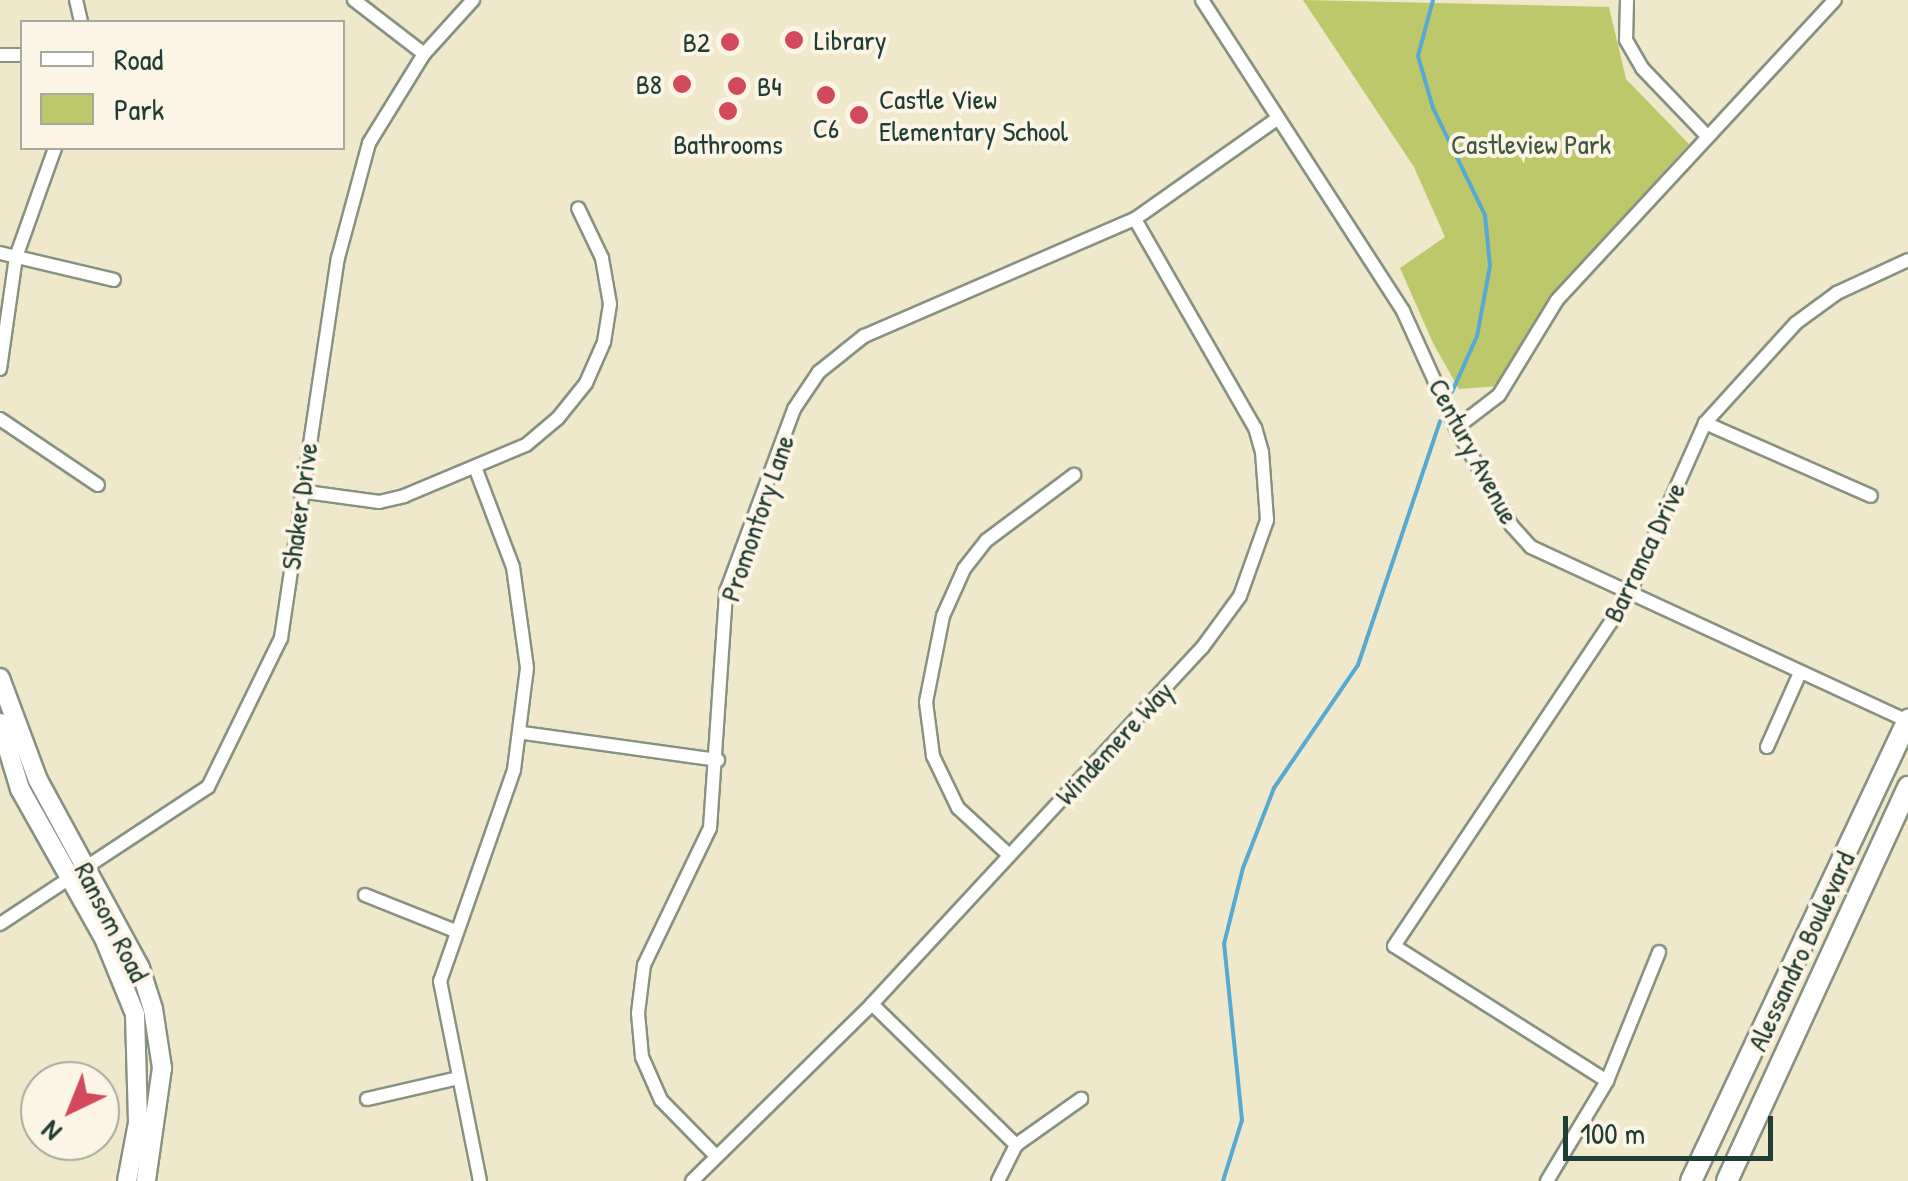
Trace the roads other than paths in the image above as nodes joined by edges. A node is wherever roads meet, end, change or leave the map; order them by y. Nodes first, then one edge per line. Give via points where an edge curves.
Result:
1 (354, 0) edge
2 (473, 0) edge
3 (1202, 0) edge
4 (1627, 0) edge
5 (1835, 0) edge
6 (424, 54) junction
7 (1276, 119) junction
8 (1707, 136) junction
9 (53, 150) edge
10 (578, 208) dead end
11 (1136, 219) junction
12 (0, 252) edge
13 (16, 256) junction
14 (1908, 260) edge
15 (114, 280) dead end
16 (0, 368) edge
17 (0, 420) edge
18 (1705, 423) junction
19 (1456, 428) junction
20 (475, 467) junction
21 (1074, 475) dead end
22 (98, 484) dead end
23 (300, 492) junction
24 (1871, 496) dead end
25 (1628, 596) junction
26 (1800, 673) junction
27 (0, 678) edge
28 (1908, 720) edge
29 (0, 724) edge
30 (523, 732) junction
31 (1767, 747) dead end
32 (718, 760) junction
33 (1908, 786) edge
34 (1010, 856) junction
35 (76, 874) junction
36 (365, 895) dead end
37 (0, 924) edge
38 (453, 930) junction
39 (1660, 952) dead end
40 (872, 1004) junction
41 (459, 1078) junction
42 (1607, 1080) junction
43 (1081, 1098) dead end
44 (366, 1099) dead end
45 (1016, 1145) junction
46 (716, 1156) junction
47 (1730, 1180) edge
48 (127, 1181) edge
49 (146, 1181) edge
50 (480, 1181) edge
51 (692, 1181) edge
52 (998, 1181) edge
53 (1547, 1181) edge
54 (1691, 1181) edge

1 - 6 street
2 - 6 street, Shaker Drive
3 - 7 street, Century Avenue
4 - 8 street via 1626,40 1642,68
5 - 8 street
6 - 23 street, Shaker Drive via 369,143 338,258
7 - 11 street, Promontory Lane
7 - 19 street, Century Avenue via 1404,310
8 - 19 street via 1557,300 1510,382
9 - 13 street
10 - 20 street via 602,258 610,304 604,342 586,382 558,418 526,445
11 - 32 street, Promontory Lane via 864,336 819,372 794,410 726,592
11 - 34 street, Windemere Way via 1255,428 1267,478 1267,520 1240,596 1202,648
12 - 13 street
13 - 15 street
13 - 16 street
14 - 18 street, Barranca Drive via 1837,293 1796,323
17 - 22 street
18 - 24 street
18 - 25 street, Barranca Drive
19 - 25 street, Century Avenue via 1500,508 1531,546
20 - 23 street via 379,502
20 - 30 street via 513,567 523,614
21 - 34 street via 987,540 964,570 943,616 926,702 933,756 958,808
23 - 35 street, Shaker Drive via 281,638 208,787
25 - 26 street, Century Avenue
25 - 42 street, Barranca Drive via 1394,946
26 - 28 street, Century Avenue
26 - 31 street
27 - 35 street, Ransom Road
28 - 54 main road, Alessandro Boulevard
29 - 35 street, Ransom Road via 20,788
30 - 32 street
30 - 38 street
32 - 46 street, Promontory Lane via 710,828 644,965 638,1013 642,1057 661,1100
33 - 47 main road, Alessandro Boulevard
34 - 40 street, Windemere Way
35 - 37 street, Shaker Drive
35 - 48 street, Ransom Road via 135,1014 138,1123
35 - 49 street, Ransom Road via 140,968 153,1009 162,1068
36 - 38 street
38 - 41 street via 440,980
39 - 42 street
40 - 45 street
40 - 46 street, Windemere Way
41 - 44 street
41 - 50 street
42 - 53 street
43 - 45 street
45 - 52 street
46 - 51 street, Windemere Way

